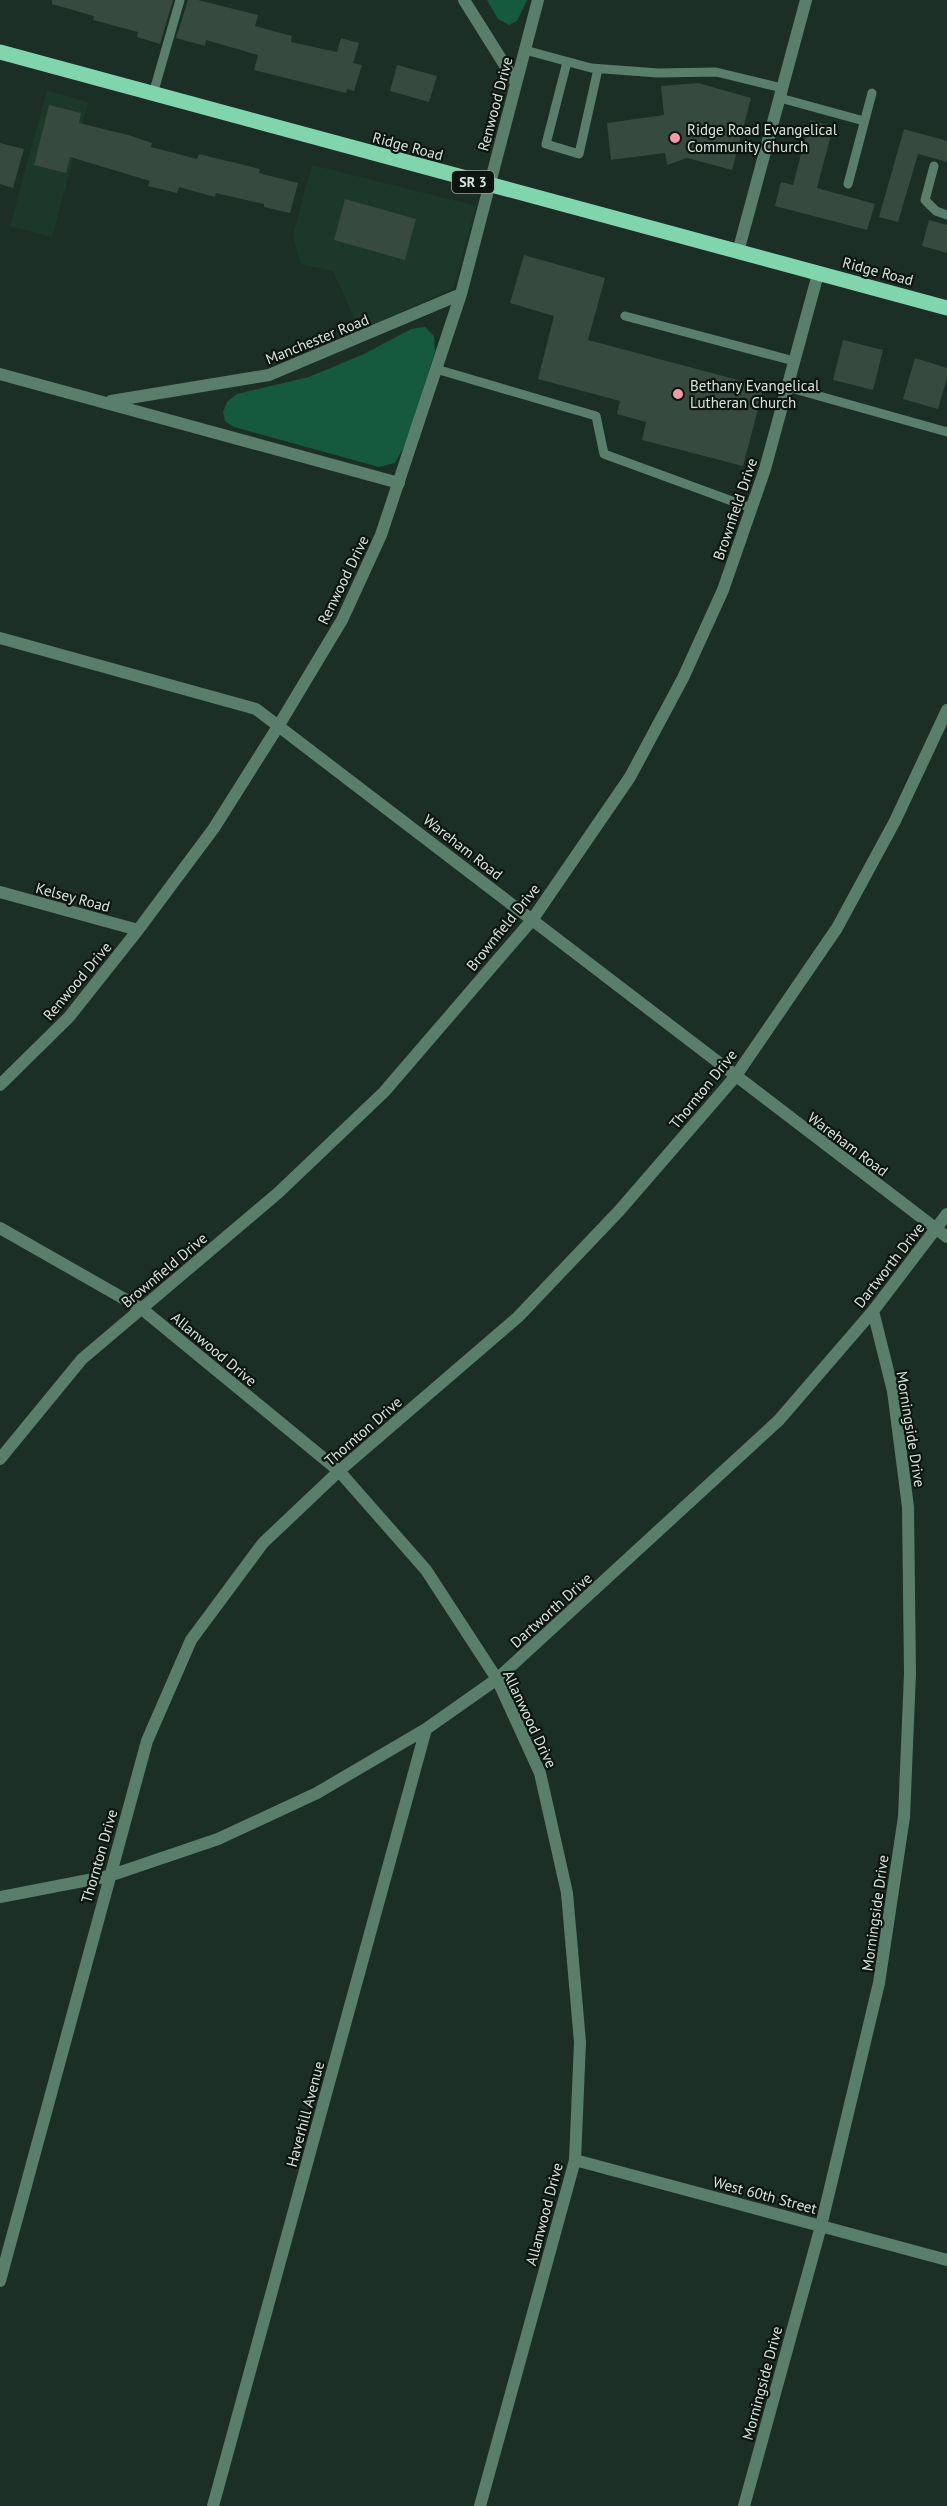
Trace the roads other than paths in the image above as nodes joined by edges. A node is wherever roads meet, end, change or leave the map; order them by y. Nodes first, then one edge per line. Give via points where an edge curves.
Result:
1 (180, 0) edge
2 (464, 0) edge
3 (538, 0) edge
4 (806, 0) edge
5 (525, 50) junction
6 (0, 52) edge
7 (567, 62) junction
8 (598, 69) junction
9 (516, 83) junction
10 (781, 93) junction
11 (872, 93) dead end
12 (153, 94) junction
13 (864, 120) junction
14 (934, 166) dead end
15 (848, 184) dead end
16 (488, 186) junction
17 (947, 215) edge
18 (738, 252) junction
19 (818, 274) junction
20 (460, 294) junction
21 (947, 308) edge
22 (625, 316) dead end
23 (794, 361) junction
24 (436, 369) junction
25 (0, 374) edge
26 (787, 387) junction
27 (107, 401) junction
28 (947, 432) edge
29 (399, 483) junction
30 (751, 508) junction
31 (0, 638) edge
32 (947, 710) edge
33 (279, 725) junction
34 (0, 892) edge
35 (532, 920) junction
36 (138, 930) junction
37 (735, 1077) junction
38 (0, 1085) edge
39 (947, 1214) edge
40 (0, 1228) edge
41 (936, 1230) junction
42 (947, 1237) edge
43 (142, 1309) junction
44 (873, 1311) junction
45 (0, 1459) edge
46 (339, 1471) junction
47 (497, 1679) junction
48 (426, 1729) junction
49 (109, 1876) junction
50 (0, 1897) edge
51 (575, 2160) junction
52 (821, 2226) junction
53 (947, 2260) edge
54 (0, 2281) edge
55 (213, 2506) edge
56 (480, 2506) edge
57 (744, 2506) edge

1 - 12 lane
2 - 9 street
3 - 5 street, Renwood Drive
4 - 10 street
5 - 7 lane
5 - 9 street, Renwood Drive
6 - 12 main road, Ridge Road / SR 3
7 - 8 lane
7 - 8 lane via 546,144 579,154
8 - 10 lane via 716,72
9 - 16 street, Renwood Drive
10 - 13 lane
10 - 18 street
11 - 13 lane
12 - 16 main road, Ridge Road / SR 3
13 - 15 lane
14 - 17 lane via 925,200 936,212
16 - 18 main road, Ridge Road / SR 3
16 - 20 street, Renwood Drive
18 - 19 main road, Ridge Road / SR 3
19 - 21 main road, Ridge Road / SR 3
19 - 23 street, Brownfield Drive
20 - 24 street, Renwood Drive
20 - 27 street, Manchester Road via 269,375
22 - 23 lane
23 - 26 street, Brownfield Drive
24 - 29 street, Renwood Drive
24 - 30 lane via 596,416 604,454
25 - 27 street, Manchester Road
26 - 28 lane
26 - 30 street, Brownfield Drive
27 - 29 street, Manchester Road
29 - 33 street, Renwood Drive via 381,535 342,620
30 - 35 street, Brownfield Drive via 723,590 678,688 630,777
31 - 33 street, Wareham Road via 256,709
32 - 37 street, Thornton Drive via 895,821 837,928
33 - 35 street, Wareham Road
33 - 36 street, Renwood Drive via 214,828
34 - 36 street, Kelsey Road
35 - 37 street, Wareham Road
35 - 43 street, Brownfield Drive via 384,1092 278,1193
36 - 38 street, Renwood Drive via 69,1017
37 - 41 street, Wareham Road
37 - 46 street, Thornton Drive via 620,1211 518,1317
39 - 41 street, Dartworth Drive
40 - 43 street, Allanwood Drive
41 - 42 street, Wareham Road
41 - 44 street, Dartworth Drive
43 - 45 street, Brownfield Drive via 81,1359
43 - 46 street, Allanwood Drive
44 - 47 street, Dartworth Drive via 779,1420
44 - 52 street, Morningside Drive via 893,1390 908,1507 910,1673 904,1817 879,1983
46 - 47 street, Allanwood Drive via 426,1570
46 - 49 street, Thornton Drive via 263,1543 191,1640 147,1741
47 - 48 street, Dartworth Drive
47 - 51 street, Allanwood Drive via 540,1773 567,1893 580,2042
48 - 49 street, Dartworth Drive via 316,1793 218,1839
48 - 55 street, Haverhill Avenue
49 - 50 street, Dartworth Drive
49 - 54 street, Thornton Drive
51 - 52 street, West 60th Street
51 - 56 street, Allanwood Drive
52 - 53 street, West 60th Street
52 - 57 street, Morningside Drive

